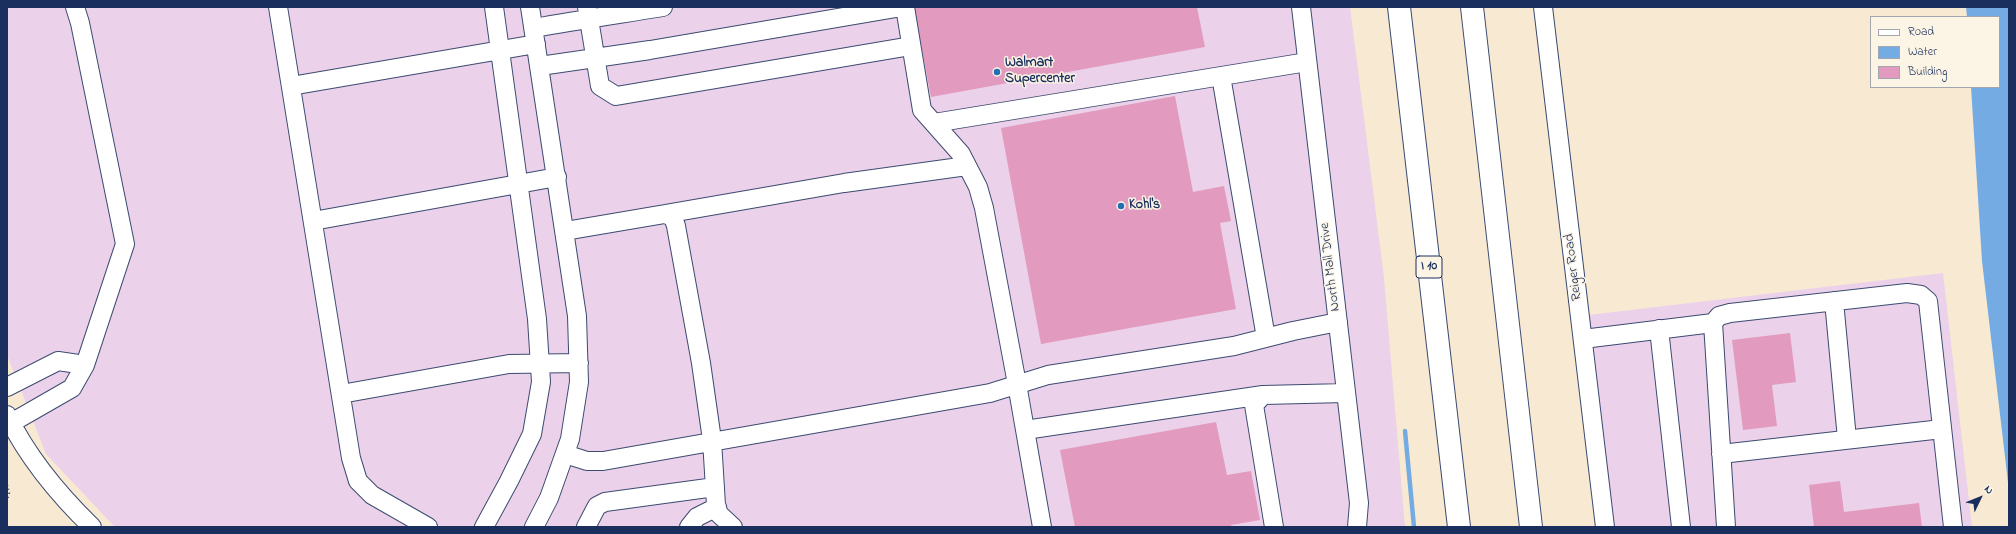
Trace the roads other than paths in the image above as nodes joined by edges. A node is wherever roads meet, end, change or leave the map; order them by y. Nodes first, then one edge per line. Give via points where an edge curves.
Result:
1 (75, 7) edge
2 (278, 7) edge
3 (494, 7) edge
4 (530, 7) edge
5 (663, 7) edge
6 (903, 7) edge
7 (1301, 7) edge
8 (1399, 7) edge
9 (1472, 7) edge
10 (1543, 7) edge
11 (588, 12) edge
12 (535, 36) junction
13 (911, 46) junction
14 (500, 50) junction
15 (595, 57) junction
16 (1307, 62) junction
17 (540, 66) junction
18 (1221, 76) junction
19 (291, 86) junction
20 (934, 123) junction
21 (967, 166) junction
22 (557, 177) junction
23 (518, 184) junction
24 (665, 214) junction
25 (312, 221) junction
26 (565, 231) junction
27 (1834, 301) junction
28 (1338, 322) junction
29 (1713, 322) junction
30 (1659, 329) junction
31 (1266, 338) junction
32 (1583, 339) junction
33 (579, 363) junction
34 (540, 364) junction
35 (85, 365) junction
36 (1017, 384) junction
37 (7, 387) edge
38 (1346, 393) junction
39 (341, 394) junction
40 (1263, 395) junction
41 (9, 419) edge
42 (1942, 429) junction
43 (1025, 430) junction
44 (1847, 439) junction
45 (712, 440) junction
46 (564, 454) junction
47 (1721, 454) junction
48 (715, 487) junction
49 (717, 507) junction
50 (92, 527) edge
51 (428, 527) edge
52 (484, 527) edge
53 (534, 527) edge
54 (586, 527) edge
55 (689, 527) edge
56 (733, 527) edge
57 (1042, 527) edge
58 (1274, 527) edge
59 (1357, 527) edge
60 (1459, 527) edge
61 (1531, 527) edge
62 (1605, 527) edge
63 (1681, 527) edge
64 (1726, 527) edge
65 (1953, 527) edge

1 - 35 street via 125,244
2 - 19 street
3 - 14 street
4 - 12 street
5 - 11 street via 617,15
6 - 13 street
6 - 15 street
7 - 16 street, North Mall Drive
8 - 60 highway, I 10
9 - 61 highway
10 - 32 street, Reiger Road
11 - 12 street
11 - 15 street
12 - 14 street
12 - 17 street
13 - 15 street via 616,96 600,86
13 - 20 street via 922,110
14 - 19 street
14 - 23 street
15 - 17 street
16 - 18 street
16 - 28 street, North Mall Drive
17 - 22 street
18 - 20 street
18 - 31 street
19 - 25 street
20 - 21 street via 961,154
21 - 24 street via 844,183
21 - 36 street via 978,187 984,208
22 - 23 street
22 - 26 street
23 - 25 street
23 - 34 street via 537,319
24 - 26 street
24 - 45 street via 673,218 676,226
25 - 39 street
26 - 33 street via 577,316
27 - 29 street via 1730,313 1719,316
27 - 42 street via 1907,293 1921,296 1928,301
27 - 44 street
28 - 31 street
28 - 38 street, North Mall Drive
29 - 30 street
29 - 47 street
30 - 32 street
30 - 63 street
31 - 36 street via 1234,346 1048,375
32 - 62 street, Reiger Road
33 - 34 street
33 - 46 street via 580,382 570,439
34 - 39 street via 509,364
34 - 52 street via 541,382 532,434
35 - 37 street via 58,361
35 - 41 street via 72,388
36 - 43 street
36 - 45 street via 990,393
38 - 40 street
38 - 59 street, North Mall Drive via 1359,503
39 - 51 street via 351,458 358,481 372,495
40 - 43 street
40 - 58 street via 1254,405
41 - 50 street via 18,437 70,506
42 - 44 street
42 - 65 street
43 - 57 street
44 - 47 street
45 - 46 street via 603,460 587,461
45 - 48 street
46 - 53 street via 549,498
47 - 64 street
48 - 49 street
48 - 54 street via 605,502 597,506
49 - 55 street via 697,517
49 - 56 street via 719,514

